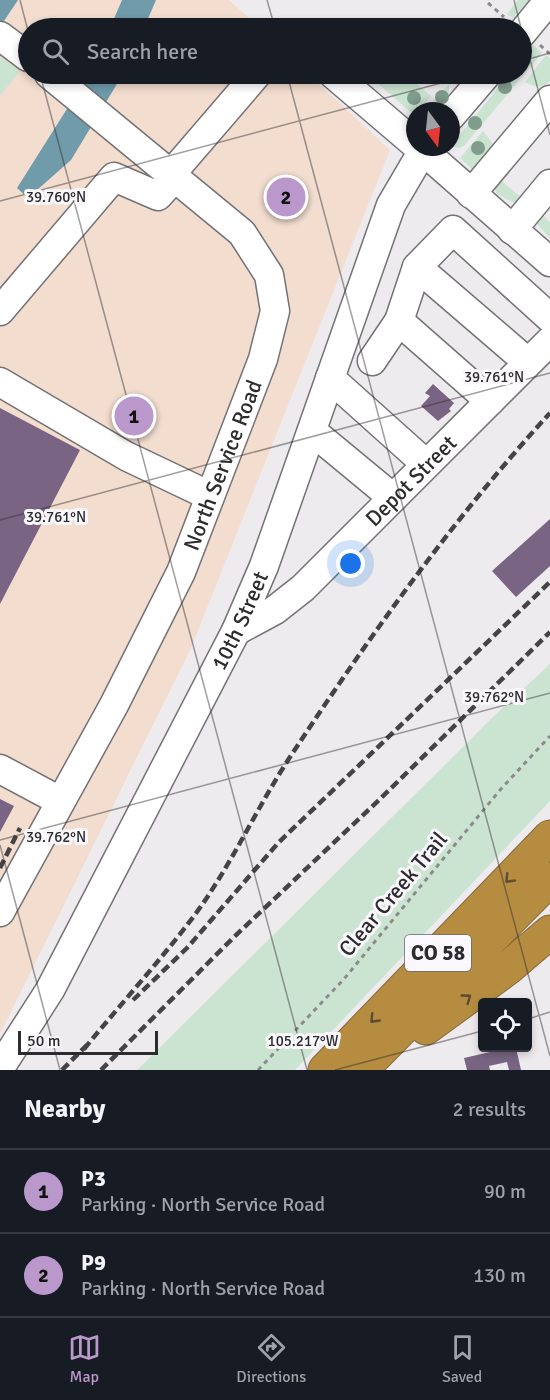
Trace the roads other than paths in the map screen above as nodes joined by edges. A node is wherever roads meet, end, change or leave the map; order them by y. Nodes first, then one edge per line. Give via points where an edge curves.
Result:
1 (549, 0) edge
2 (525, 18) edge
3 (0, 36) edge
4 (18, 49) edge
5 (61, 84) edge
6 (249, 84) edge
7 (345, 84) edge
8 (478, 84) edge
9 (550, 100) edge
10 (460, 106) edge
11 (406, 135) edge
12 (416, 156) edge
13 (430, 156) edge
14 (174, 175) junction
15 (550, 184) edge
16 (471, 194) junction
17 (512, 230) junction
18 (550, 262) edge
19 (417, 267) junction
20 (0, 311) edge
21 (550, 318) edge
22 (399, 321) junction
23 (550, 340) edge
24 (517, 352) dead end
25 (372, 361) dead end
26 (330, 378) junction
27 (0, 382) edge
28 (490, 401) junction
29 (312, 431) junction
30 (426, 464) junction
31 (210, 496) junction
32 (393, 498) junction
33 (236, 632) junction
34 (0, 769) edge
35 (60, 801) junction
36 (550, 837) edge
37 (550, 879) edge
38 (0, 912) edge
39 (550, 932) edge
40 (0, 1068) edge
41 (326, 1070) edge
42 (361, 1070) edge
43 (369, 1070) edge

1 - 2 street
3 - 4 street
5 - 14 street, North Service Road
6 - 14 street
7 - 11 street
8 - 10 street
9 - 16 street
12 - 26 street, 10th Street via 391,205
13 - 16 street
14 - 20 street via 158,196 114,177
14 - 31 street, North Service Road via 242,233 263,262 273,288 272,329
15 - 17 street
16 - 17 street
17 - 18 street
19 - 21 street via 453,230
19 - 22 street
19 - 24 street
22 - 25 street
22 - 28 street
23 - 28 street, Depot Street
26 - 29 street, 10th Street
26 - 30 street
27 - 31 street via 126,456
28 - 30 street, Depot Street
29 - 32 street
29 - 33 street, 10th Street
30 - 32 street, Depot Street
31 - 35 street, North Service Road via 168,602
32 - 33 street, Depot Street via 303,588 275,610
33 - 40 street, 10th Street via 51,990
34 - 35 street
35 - 38 street, North Service Road
36 -> 41 highway, CO 58
37 - 42 highway, CO 58
43 -> 39 highway via 508,968

